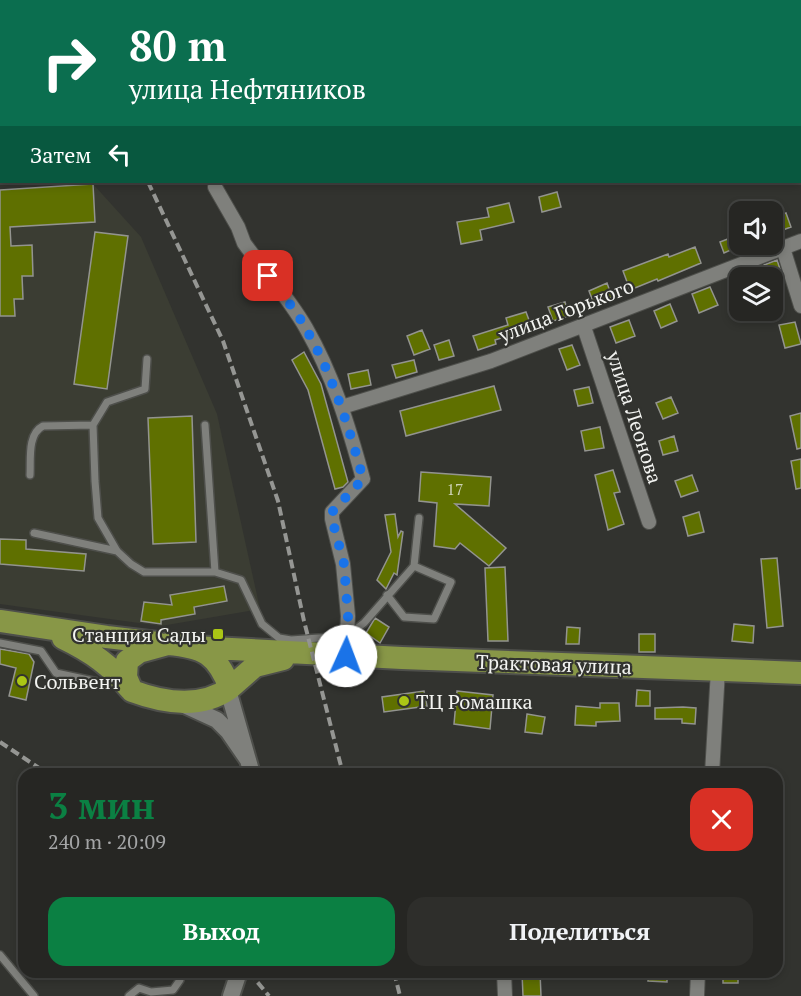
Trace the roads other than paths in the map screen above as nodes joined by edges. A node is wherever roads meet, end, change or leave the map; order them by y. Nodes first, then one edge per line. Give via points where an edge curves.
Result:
1 (215, 187) dead end
2 (801, 241) edge
3 (783, 248) joint
4 (765, 255) edge
5 (801, 306) edge
6 (583, 324) junction
7 (147, 359) dead end
8 (342, 407) junction
9 (93, 425) junction
10 (205, 425) dead end
11 (30, 475) dead end
12 (419, 518) dead end
13 (649, 522) dead end
14 (34, 533) dead end
15 (117, 551) junction
16 (414, 566) junction
17 (215, 572) junction
18 (387, 595) junction
19 (2, 629) edge
20 (168, 644) junction
21 (193, 646) junction
22 (347, 646) junction
23 (308, 653) junction
24 (718, 670) junction
25 (801, 673) edge
26 (126, 683) junction
27 (229, 689) junction
28 (177, 702) junction
29 (250, 767) edge
30 (712, 768) edge
31 (0, 955) edge
32 (18, 977) edge
33 (19, 978) edge
34 (180, 978) edge
35 (237, 978) edge
36 (504, 978) edge
37 (698, 978) edge
38 (34, 996) edge
39 (129, 996) edge
40 (231, 996) edge
41 (506, 996) edge
42 (697, 996) edge

1 - 8 street via 244,243 305,327
2 - 3 street, улица Горького
3 - 5 street
4 - 6 street, улица Горького
6 - 8 street, улица Горького via 491,361
6 - 13 street, улица Леонова
7 - 9 lane via 145,389 107,402
8 - 22 street via 363,479 332,512 344,564
9 - 11 lane via 37,429 33,435
9 - 15 lane via 98,518
10 - 17 lane
12 - 16 lane
14 - 15 lane
15 - 17 lane via 144,572
16 - 18 lane
16 - 18 lane via 452,582 434,619 404,617
17 - 22 lane via 241,580 262,624 279,638
18 - 22 lane
19 - 20 highway, Трактовая улица
19 - 26 highway via 59,637 90,651
19 - 26 lane via 41,651 56,673 107,684
20 - 21 highway, Трактовая улица
20 - 26 highway via 139,652 127,661
21 - 23 highway, Трактовая улица
21 - 27 highway via 216,660
22 - 23 highway, Трактовая улица
22 - 24 highway, Трактовая улица
23 - 27 highway via 255,666
24 - 25 highway, Трактовая улица
24 - 30 street
26 - 28 highway via 145,696
27 - 28 highway via 202,702
27 - 29 street
28 - 29 street via 217,720
31 - 32 lane
33 - 38 lane
34 - 39 lane via 173,990 151,992 139,988
35 - 40 street
36 - 41 street
37 - 42 street

